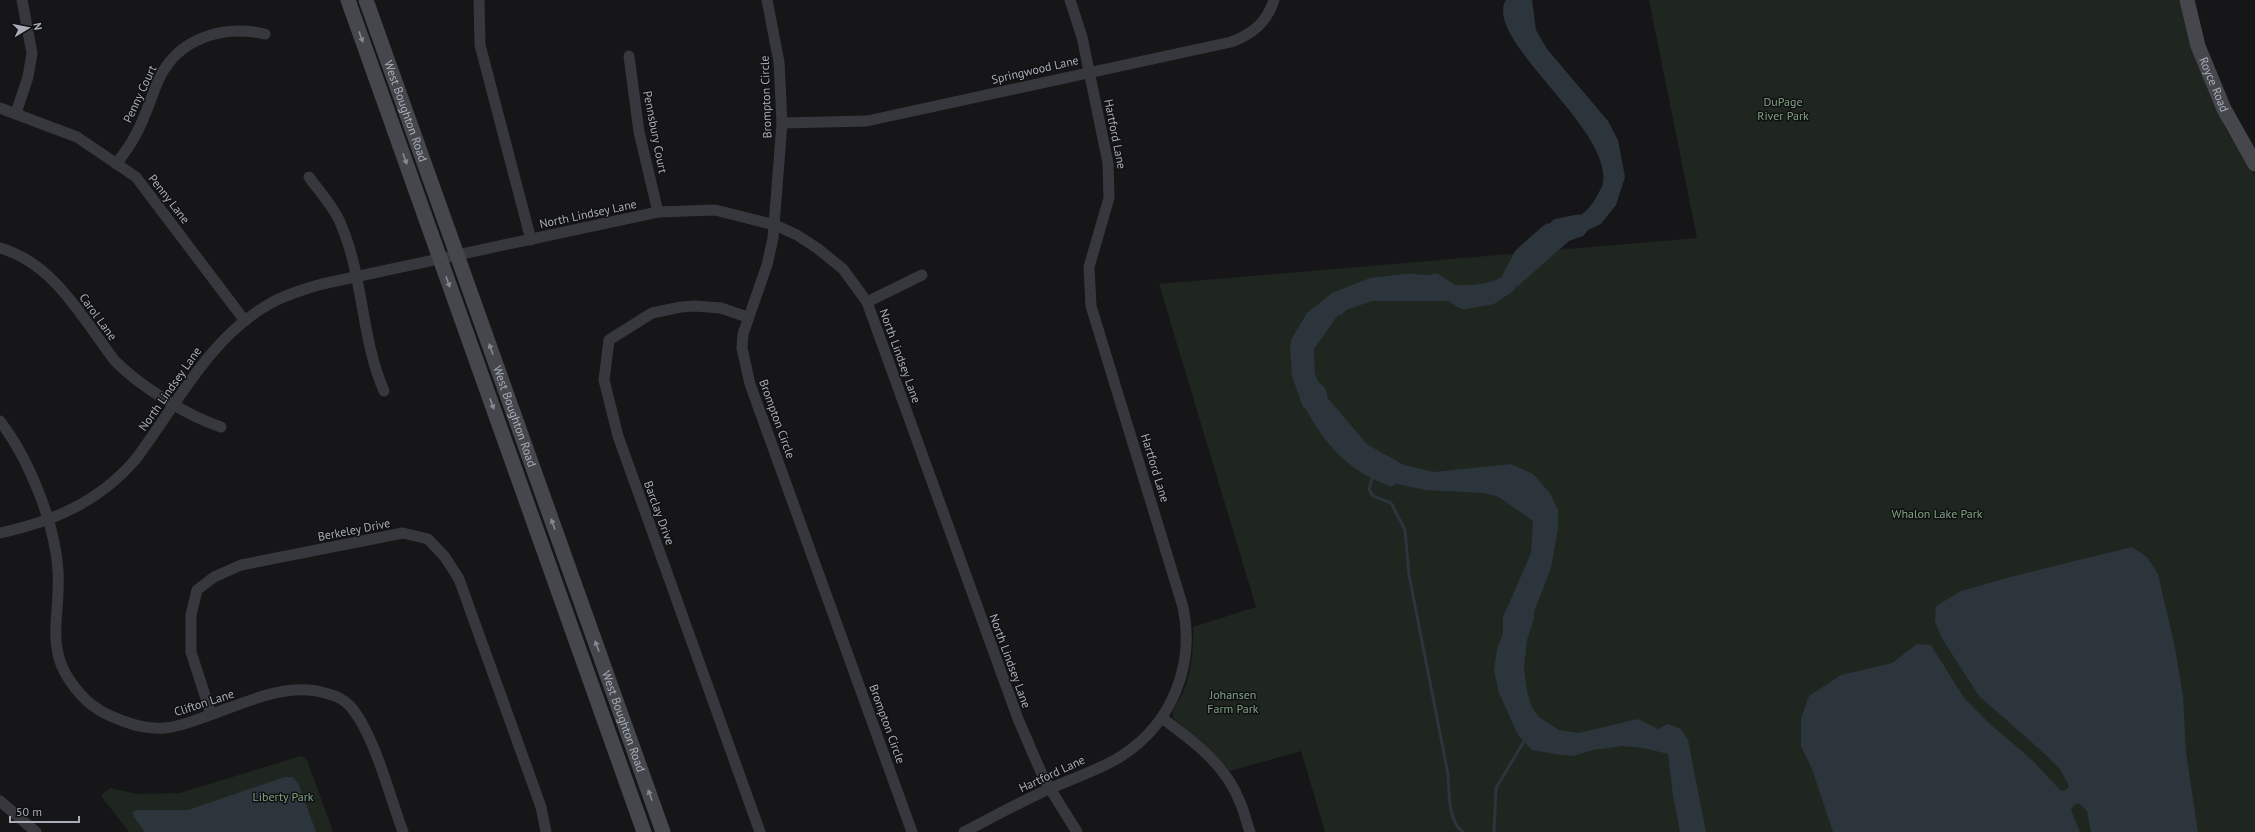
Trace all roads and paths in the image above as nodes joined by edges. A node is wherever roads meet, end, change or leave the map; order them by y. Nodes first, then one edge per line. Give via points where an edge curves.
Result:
1 (22, 0) edge
2 (348, 0) edge
3 (366, 0) edge
4 (479, 0) edge
5 (1070, 0) edge
6 (1274, 0) edge
7 (2187, 0) edge
8 (770, 1) edge
9 (265, 34) dead end
10 (628, 56) dead end
11 (1089, 72) junction
12 (0, 108) edge
13 (16, 113) junction
14 (782, 123) junction
15 (116, 164) junction
16 (2255, 164) edge
17 (309, 177) dead end
18 (658, 212) junction
19 (775, 225) junction
20 (531, 240) junction
21 (0, 248) edge
22 (457, 255) junction
23 (441, 259) junction
24 (922, 275) dead end
25 (356, 277) junction
26 (867, 302) junction
27 (747, 317) junction
28 (245, 321) junction
29 (384, 391) dead end
30 (175, 405) junction
31 (0, 421) edge
32 (221, 427) dead end
33 (47, 521) junction
34 (0, 533) edge
35 (211, 714) junction
36 (1162, 718) junction
37 (1050, 789) junction
38 (0, 801) edge
39 (36, 832) edge
40 (403, 832) edge
41 (546, 832) edge
42 (644, 832) edge
43 (663, 832) edge
44 (760, 832) edge
45 (912, 832) edge
46 (964, 832) edge
47 (1077, 832) edge
48 (1250, 832) edge

1 - 13 street via 32,53 28,77
2 -> 23 main road, West Boughton Road
3 - 22 main road, West Boughton Road
4 - 20 street via 480,45
5 - 11 street, Hartford Lane via 1078,19
6 - 11 street, Springwood Lane via 1263,22 1244,37
7 - 16 main road, Royce Road via 2198,46 2224,109
8 - 14 street, Brompton Circle via 779,62
9 - 15 street, Penny Court via 235,30 214,33 198,39 183,49 172,59 161,76 135,136
10 - 18 street, Pennsbury Court via 639,132
11 - 14 street, Springwood Lane via 867,121
11 - 36 street, Hartford Lane via 1110,182 1105,219 1089,267 1091,306 1186,623 1186,658 1182,678
12 - 13 street, Penny Lane
13 - 15 street, Penny Lane via 77,137
14 - 19 street, Brompton Circle
15 - 28 street, Penny Lane via 136,177 147,190
17 - 25 street via 339,218
18 - 19 street, North Lindsey Lane via 716,210
18 - 20 street, North Lindsey Lane
19 - 26 street, North Lindsey Lane via 817,248 843,269
19 - 27 street, Brompton Circle via 766,265
20 - 22 street, North Lindsey Lane
21 - 30 street, Carol Lane via 20,255 45,272 115,361
22 - 23 street, North Lindsey Lane
43 -> 22 main road, West Boughton Road
23 - 25 street, North Lindsey Lane
23 -> 42 main road, West Boughton Road
24 - 26 street
25 - 28 street, North Lindsey Lane via 297,292 272,303
25 - 29 street via 372,359
26 - 37 street, North Lindsey Lane via 1018,719
27 - 44 street, Barclay Drive via 707,306 681,307 652,313 609,340 604,380 618,436
27 - 45 street, Brompton Circle via 742,348 750,384
28 - 30 street, North Lindsey Lane via 202,363
30 - 32 street, Carol Lane via 200,420
30 - 33 street, North Lindsey Lane via 122,475 104,490 67,513
31 - 33 street, Clifton Lane via 18,446 28,466
33 - 34 street, North Lindsey Lane
33 - 35 street, Clifton Lane via 58,571 54,628 56,643 64,669 77,690 95,708 107,715 144,727 176,726
35 - 40 street, Clifton Lane via 284,691 314,690 341,697 351,707 367,732
35 - 41 street, Berkeley Drive via 191,652 191,615 197,590 214,577 240,565 403,533 428,539 445,557 459,579 541,808
36 - 37 street, Hartford Lane via 1123,756
36 - 48 street via 1207,753 1223,771 1239,800
37 - 46 street, Hartford Lane
37 - 47 street, North Lindsey Lane
38 - 39 street

